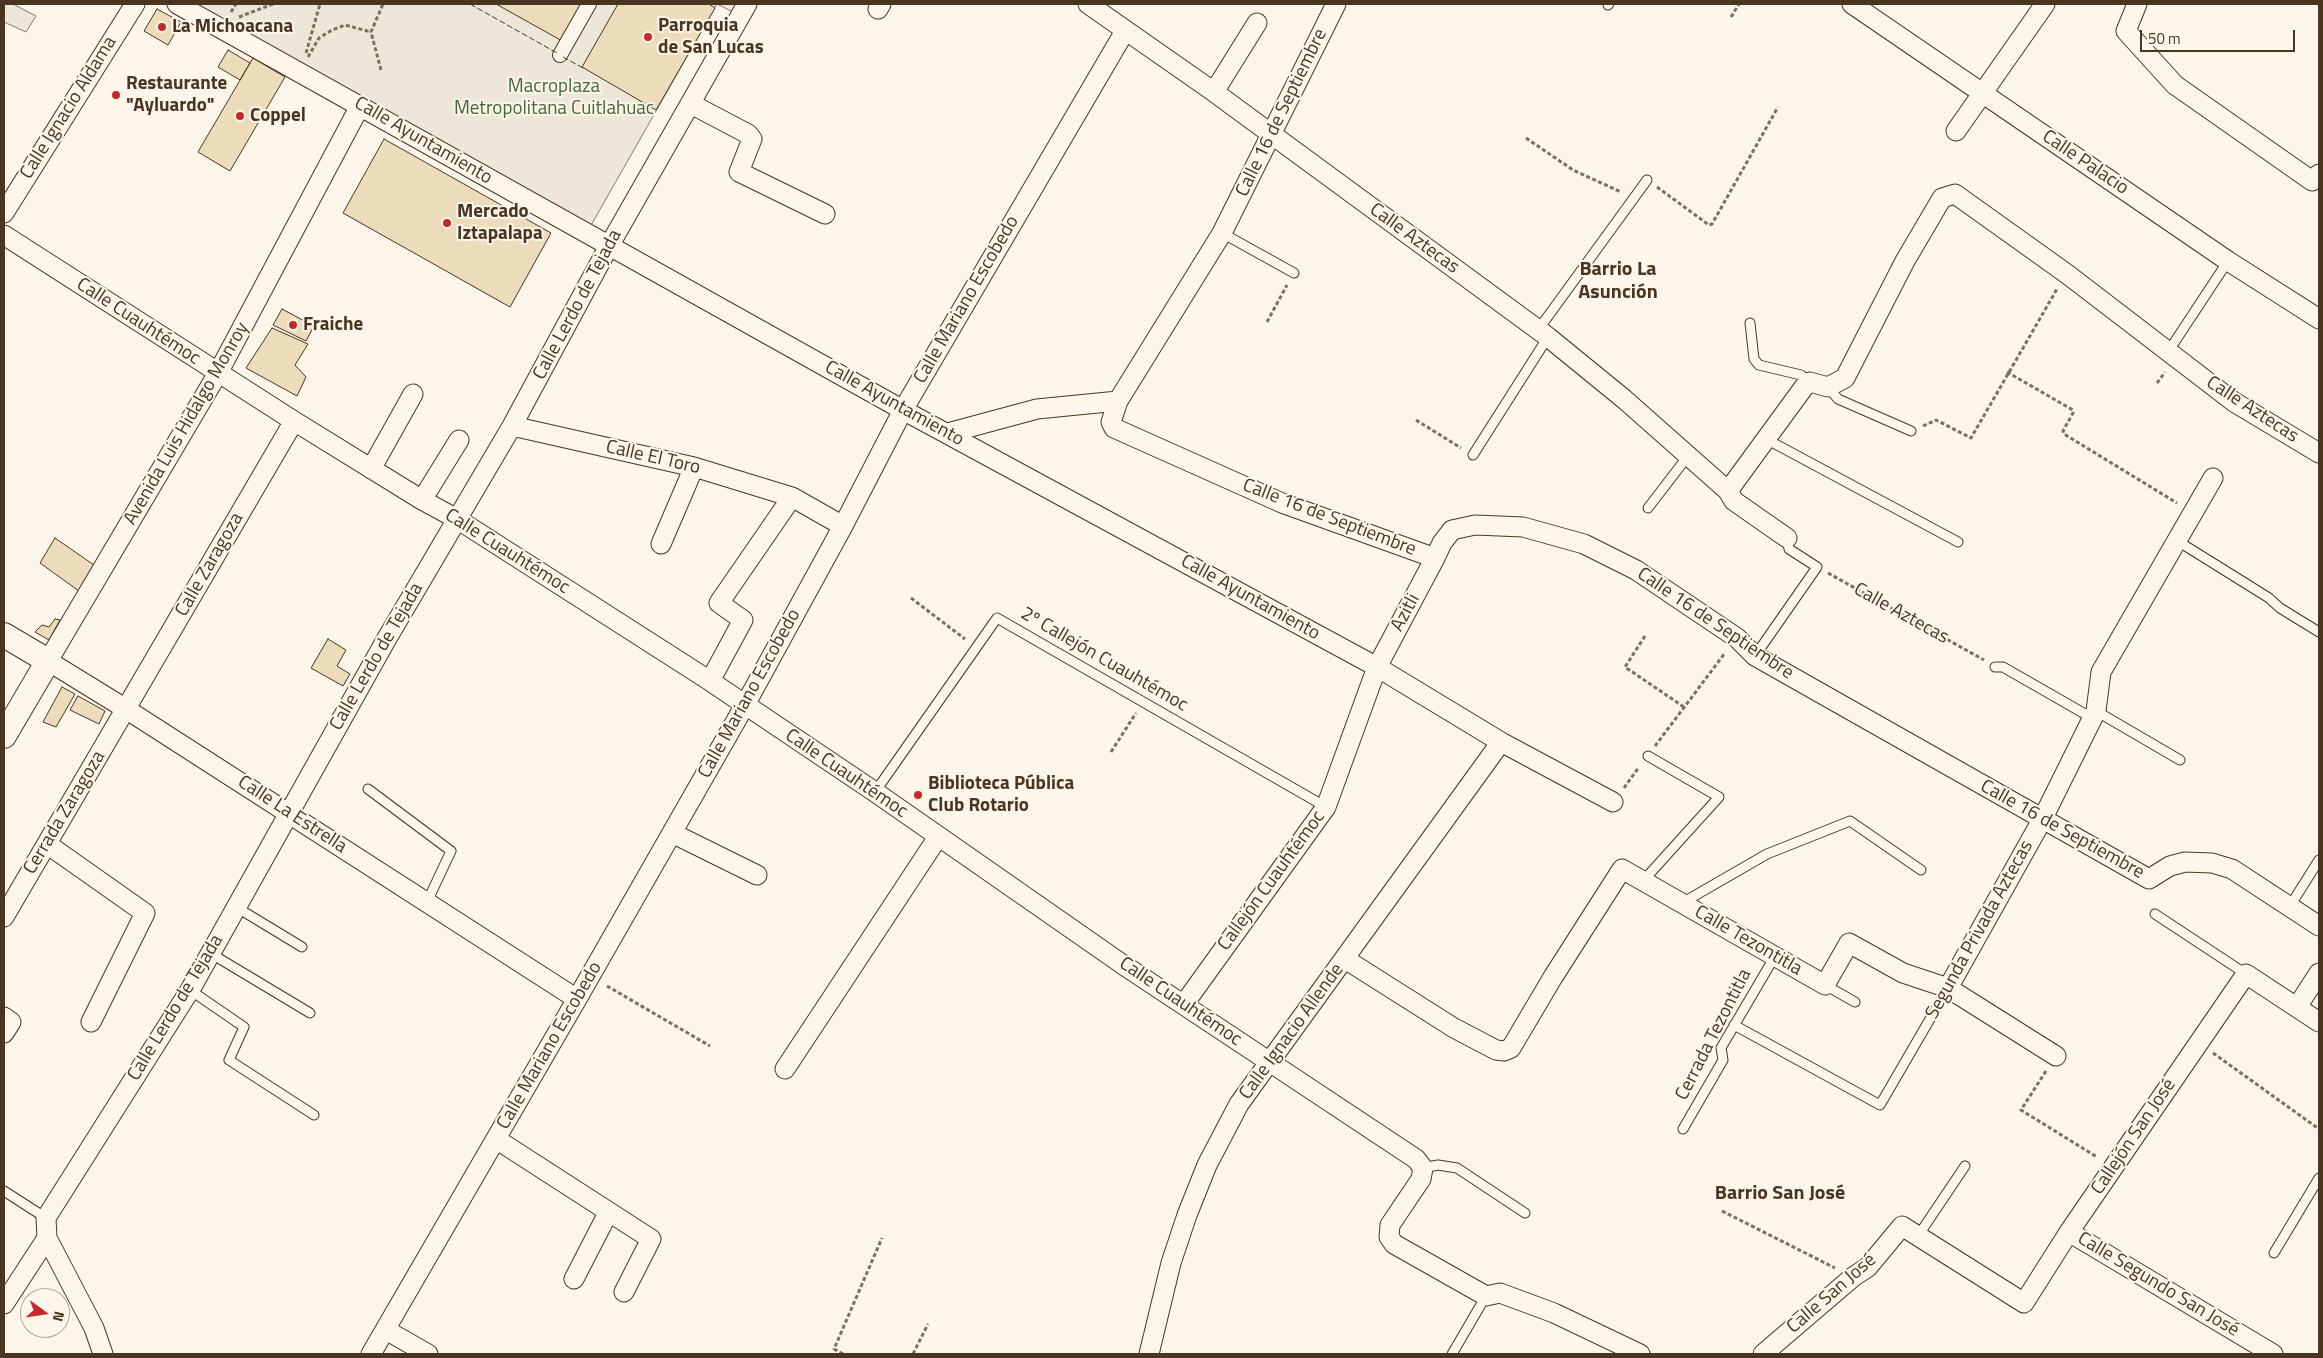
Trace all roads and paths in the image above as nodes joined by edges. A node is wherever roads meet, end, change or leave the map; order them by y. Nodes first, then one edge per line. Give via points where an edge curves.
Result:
1 (135, 4) edge
2 (177, 4) edge
3 (273, 4) edge
4 (320, 4) edge
5 (383, 4) edge
6 (589, 4) edge
7 (747, 4) edge
8 (1088, 4) edge
9 (1336, 4) edge
10 (1739, 4) edge
11 (1852, 4) edge
12 (2045, 4) edge
13 (2138, 4) edge
14 (1731, 17) dead end
15 (232, 20) dead end
16 (1257, 23) dead end
17 (1125, 30) junction
18 (371, 32) junction
19 (560, 55) dead end
20 (381, 70) dead end
21 (1214, 92) junction
22 (1982, 94) junction
23 (691, 104) junction
24 (360, 106) junction
25 (1778, 107) dead end
26 (1956, 131) dead end
27 (1271, 134) junction
28 (1526, 138) dead end
29 (2319, 174) edge
30 (1647, 180) joint
31 (1634, 198) junction
32 (4, 213) edge
33 (825, 214) dead end
34 (1222, 234) junction
35 (4, 235) edge
36 (609, 246) junction
37 (2228, 260) junction
38 (1294, 273) joint
39 (2066, 274) junction
40 (2319, 319) edge
41 (1267, 322) dead end
42 (1750, 323) dead end
43 (1543, 334) junction
44 (2168, 352) junction
45 (2007, 372) junction
46 (218, 374) junction
47 (1819, 384) junction
48 (413, 394) dead end
49 (1118, 401) junction
50 (903, 410) junction
51 (1416, 420) dead end
52 (294, 421) junction
53 (512, 426) junction
54 (1911, 431) joint
55 (948, 434) junction
56 (1766, 439) junction
57 (459, 440) dead end
58 (2319, 453) edge
59 (1473, 454) joint
60 (1688, 456) junction
61 (694, 467) junction
62 (371, 469) junction
63 (2213, 478) dead end
64 (1728, 490) junction
65 (792, 497) junction
66 (422, 500) junction
67 (1648, 508) dead end
68 (2192, 513) junction
69 (457, 519) junction
70 (843, 526) junction
71 (1787, 538) joint
72 (2176, 540) junction
73 (1958, 542) dead end
74 (661, 544) dead end
75 (1435, 558) junction
76 (1817, 567) junction
77 (911, 598) dead end
78 (2319, 632) edge
79 (4, 635) edge
80 (1645, 636) dead end
81 (1737, 638) junction
82 (975, 647) junction
83 (1755, 656) junction
84 (48, 661) junction
85 (1995, 666) joint
86 (1377, 667) junction
87 (710, 681) junction
88 (1143, 702) junction
89 (744, 705) junction
90 (1684, 707) junction
91 (126, 709) junction
92 (2094, 714) junction
93 (4, 736) edge
94 (1501, 742) junction
95 (1111, 752) dead end
96 (1648, 756) junction
97 (2180, 760) dead end
98 (368, 789) dead end
99 (875, 792) junction
100 (1613, 802) joint
101 (1326, 807) junction
102 (288, 813) junction
103 (2042, 820) junction
104 (672, 833) junction
105 (938, 837) junction
106 (46, 844) junction
107 (2319, 860) edge
108 (1921, 870) dead end
109 (757, 875) dead end
110 (1643, 881) junction
111 (427, 902) junction
112 (1682, 903) junction
113 (2290, 906) junction
114 (236, 907) junction
115 (2155, 914) dead end
116 (4, 917) edge
117 (2319, 926) edge
118 (302, 947) dead end
119 (210, 953) junction
120 (1775, 956) junction
121 (1345, 959) junction
122 (2319, 973) edge
123 (2246, 974) junction
124 (590, 977) junction
125 (1825, 985) junction
126 (1948, 988) junction
127 (190, 990) junction
128 (578, 999) junction
129 (1855, 1002) dead end
130 (1184, 1004) junction
131 (2297, 1007) junction
132 (310, 1013) dead end
133 (4, 1017) edge
134 (90, 1022) dead end
135 (2319, 1022) edge
136 (1734, 1025) junction
137 (4, 1033) edge
138 (2199, 1042) junction
139 (710, 1046) dead end
140 (2056, 1056) joint
141 (1269, 1061) junction
142 (785, 1069) dead end
143 (314, 1115) dead end
144 (1683, 1129) dead end
145 (2319, 1129) edge
146 (496, 1139) junction
147 (1965, 1166) dead end
148 (1423, 1168) junction
149 (2114, 1168) junction
150 (2319, 1178) edge
151 (4, 1191) edge
152 (1722, 1211) dead end
153 (608, 1213) junction
154 (1525, 1213) dead end
155 (46, 1218) junction
156 (2069, 1232) junction
157 (1918, 1236) junction
158 (46, 1238) junction
159 (882, 1238) dead end
160 (2274, 1252) dead end
161 (1853, 1277) junction
162 (574, 1279) dead end
163 (624, 1292) dead end
164 (1486, 1296) junction
165 (2024, 1303) joint
166 (4, 1304) edge
167 (928, 1324) dead end
168 (386, 1330) junction
169 (103, 1354) edge
170 (370, 1354) edge
171 (428, 1354) edge
172 (843, 1354) edge
173 (913, 1354) edge
174 (1149, 1354) edge
175 (1452, 1354) edge
176 (1640, 1354) edge
177 (1763, 1354) edge
178 (2273, 1354) edge

1 - 32 street, Calle Ignacio Aldama
2 - 24 street, Calle Ayuntamiento
3 - 15 path
4 - 18 path via 306,58 320,38 332,30 345,25
5 - 18 path
6 - 19 street
7 - 23 street, Calle Lerdo de Tejada
8 - 17 street, Calle Aztecas
9 - 27 street, Calle 16 de Septiembre
10 - 14 path
11 - 22 street, Calle Palacio
12 - 22 street
13 - 29 street via 2126,31 2175,85 2312,182
16 - 21 street
17 - 21 street, Calle Aztecas
17 - 50 street, Calle Mariano Escobedo
18 - 20 path
21 - 27 street, Calle Aztecas
22 - 26 street
22 - 37 street, Calle Palacio
23 - 33 street via 752,139 752,146 739,172
23 - 36 street, Calle Lerdo de Tejada
24 - 36 street, Calle Ayuntamiento
24 - 46 street, Avenida Luis Hidalgo Monroy
25 - 30 path via 1712,224 1709,225
27 - 34 street, Calle 16 de Septiembre
27 - 43 street, Calle Aztecas
28 - 31 path via 1579,173
30 - 31 lane
31 - 43 lane
34 - 38 lane
34 - 49 street, Calle 16 de Septiembre
35 - 46 street, Calle Cuauhtémoc
36 - 50 street, Calle Ayuntamiento
36 - 53 street, Calle Lerdo de Tejada
37 - 40 street, Calle Palacio
37 - 44 lane
38 - 41 path
39 - 44 street, Calle Aztecas
39 - 45 path
39 - 47 street, Calle Aztecas via 1955,194 1942,198 1904,261 1845,378
42 - 47 lane via 1754,359 1759,365
43 - 59 lane
43 - 60 street, Calle Aztecas
44 - 58 street, Calle Aztecas via 2234,402
45 - 54 path via 1971,438 1936,420
45 - 68 path via 2073,410 2064,434
46 - 52 street, Calle Cuauhtémoc
46 - 84 street, Avenida Luis Hidalgo Monroy
47 - 54 lane via 1838,399
47 - 56 street, Calle Aztecas via 1804,387
48 - 62 street
49 - 55 street via 1037,409
49 - 75 street, Calle 16 de Septiembre via 1111,422 1122,434 1282,503
50 - 55 street, Calle Ayuntamiento
50 - 70 street, Calle Mariano Escobedo
51 - 59 path
52 - 62 street, Calle Cuauhtémoc
52 - 91 street, Calle Zaragoza
53 - 61 street, Calle El Toro
53 - 69 street, Calle Lerdo de Tejada
55 - 86 street, Calle Ayuntamiento
56 - 64 street, Calle Aztecas
56 - 73 lane
57 - 66 street
60 - 64 street, Calle Aztecas
60 - 67 lane
61 - 65 street, Calle El Toro
61 - 74 street
62 - 66 street, Calle Cuauhtémoc
63 - 68 street, Segunda Privada Aztecas
64 - 71 street, Calle Aztecas via 1734,501
65 - 70 street, Calle El Toro
65 - 87 street via 719,603 743,620
66 - 69 street, Calle Cuauhtémoc
68 - 72 street, Segunda Privada Aztecas
69 - 87 street, Calle Cuauhtémoc
69 - 102 street, Calle Lerdo de Tejada
70 - 89 street, Calle Mariano Escobedo
71 - 76 lane, Calle Aztecas via 1789,549
72 - 78 lane
72 - 92 street, Segunda Privada Aztecas via 2101,672
75 - 81 street, Calle 16 de Septiembre via 1452,530 1475,526 1523,527 1554,534 1584,544 1636,570
75 - 86 street, Azitli
76 - 83 lane
76 - 85 path, Calle Aztecas
77 - 82 path
79 - 84 street, Calle La Estrella
80 - 90 path via 1626,667
81 - 83 street, Calle 16 de Septiembre
81 - 90 path
82 - 88 lane, 2º Callejón Cuauhtémoc via 997,618
82 - 99 lane, 2º Callejón Cuauhtémoc
83 - 103 street, Calle 16 de Septiembre
84 - 91 street, Calle La Estrella
84 - 93 street, Avenida Luis Hidalgo Monroy
85 - 92 lane via 2003,667
86 - 94 street, Calle Ayuntamiento
86 - 101 street, Callejón Cuauhtémoc
87 - 89 street, Calle Cuauhtémoc
88 - 95 path
88 - 101 lane, 2º Callejón Cuauhtémoc
89 - 99 street, Calle Cuauhtémoc
89 - 104 street, Calle Mariano Escobedo
90 - 96 path
91 - 102 street, Calle La Estrella
91 - 106 street, Cerrada Zaragoza
92 - 97 lane
92 - 103 street, Segunda Privada Aztecas
94 - 100 street, Calle Ayuntamiento
94 - 121 street, Calle Ignacio Allende
96 - 100 path
96 - 110 lane via 1719,798
98 - 111 lane via 452,851
99 - 105 street, Calle Cuauhtémoc
101 - 130 street, Callejón Cuauhtémoc
102 - 111 street, Calle La Estrella
102 - 114 street, Calle Lerdo de Tejada
103 - 113 street, Calle 16 de Septiembre via 2149,879 2170,866 2185,862 2212,863 2232,870
103 - 126 street, Segunda Privada Aztecas
104 - 109 street
104 - 124 street, Calle Mariano Escobedo
105 - 130 street, Calle Cuauhtémoc
105 - 142 street
106 - 116 street, Cerrada Zaragoza
106 - 134 street via 145,913
107 - 113 lane
108 - 112 lane via 1850,821 1767,854
110 - 112 street, Calle Tezontitla
110 - 121 street, Calle Tezontitla via 1622,869 1510,1048 1504,1051 1454,1028
111 - 128 street, Calle La Estrella
112 - 120 street, Calle Tezontitla
113 - 117 street, Calle 16 de Septiembre
114 - 118 lane
114 - 119 street, Calle Lerdo de Tejada
115 - 123 lane
119 - 127 street, Calle Lerdo de Tejada
119 - 132 lane
120 - 125 street, Calle Tezontitla
120 - 136 lane, Cerrada Tezontitla
121 - 141 street, Calle Ignacio Allende
122 - 131 street
123 - 131 street
123 - 138 street, Callejón San José
124 - 128 street, Calle Mariano Escobedo
124 - 139 path
125 - 126 street via 1849,943 1903,973
125 - 129 lane
126 - 136 lane, Segunda Privada Aztecas via 1880,1105
126 - 140 street
127 - 143 lane via 244,1027 229,1060
127 - 155 street, Calle Lerdo de Tejada
128 - 146 street, Calle Mariano Escobedo
130 - 141 street, Calle Cuauhtémoc
131 - 135 street
133 - 137 street via 11,1022
136 - 144 lane, Cerrada Tezontitla via 1721,1048 1723,1060
138 - 145 path
138 - 149 street, Callejón San José
140 - 149 path via 2021,1110
141 - 148 street, Calle Cuauhtémoc via 1416,1158
141 - 174 street, Calle Ignacio Allende via 1239,1104 1207,1165 1171,1263
146 - 153 street
146 - 168 street, Calle Mariano Escobedo
147 - 157 lane
148 - 154 lane via 1438,1165 1457,1168
148 - 164 street via 1421,1179 1390,1224 1389,1237 1394,1244
149 - 156 street, Callejón San José
150 - 160 lane
151 - 155 lane
152 - 161 path
153 - 162 street
153 - 163 street via 651,1239
155 - 158 street
156 - 165 street, Callejón San José
156 - 178 street, Calle Segundo San José
157 - 161 street, Calle San José via 1902,1226 1868,1267
157 - 165 street, Calle San José
158 - 166 street
158 - 169 street via 94,1328
159 - 172 path via 834,1349
161 - 177 street, Calle San José
164 - 175 lane
164 - 176 street via 1500,1293 1554,1313
167 - 173 path
168 - 170 street, Calle Mariano Escobedo
168 - 171 street

